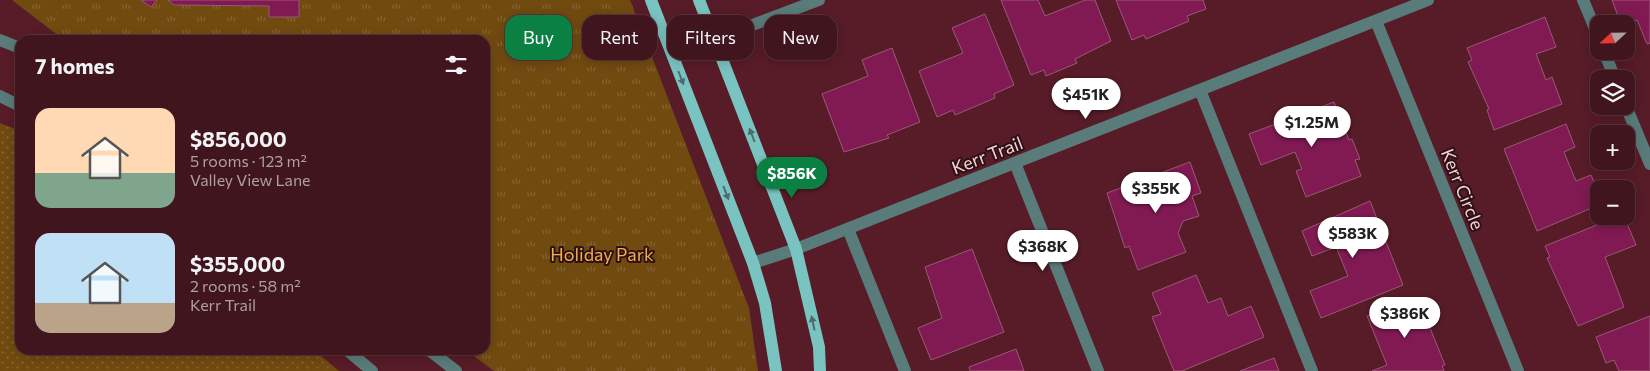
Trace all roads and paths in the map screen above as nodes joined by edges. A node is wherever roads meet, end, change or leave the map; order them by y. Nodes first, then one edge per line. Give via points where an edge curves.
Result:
1 (651, 0) edge
2 (699, 0) edge
3 (819, 0) edge
4 (1428, 0) edge
5 (1583, 0) edge
6 (705, 15) edge
7 (1590, 17) edge
8 (1376, 21) junction
9 (754, 24) edge
10 (0, 40) edge
11 (15, 46) edge
12 (722, 60) edge
13 (1200, 90) junction
14 (0, 96) edge
15 (15, 104) edge
16 (1630, 115) edge
17 (1015, 163) junction
18 (1650, 164) edge
19 (848, 229) junction
20 (796, 249) junction
21 (753, 263) junction
22 (353, 355) edge
23 (436, 355) edge
24 (372, 371) edge
25 (456, 371) edge
26 (776, 371) edge
27 (820, 371) edge
28 (905, 371) edge
29 (1098, 371) edge
30 (1312, 371) edge
31 (1518, 371) edge

1 -> 21 main road
2 - 6 main road
3 - 9 street
4 - 8 street, Kerr Trail
5 - 7 street
8 - 13 street, Kerr Trail
8 - 31 street, Kerr Circle
10 - 11 street
20 -> 12 main road
13 - 17 street, Kerr Trail
13 - 30 street
14 - 15 street
16 - 18 street
17 - 19 street, Kerr Trail
17 - 29 street
19 - 20 street, Kerr Trail
19 - 28 street
20 - 21 street, Kerr Trail
27 -> 20 main road via 819,347
21 - 26 main road via 766,303
22 - 24 street
23 - 25 street

